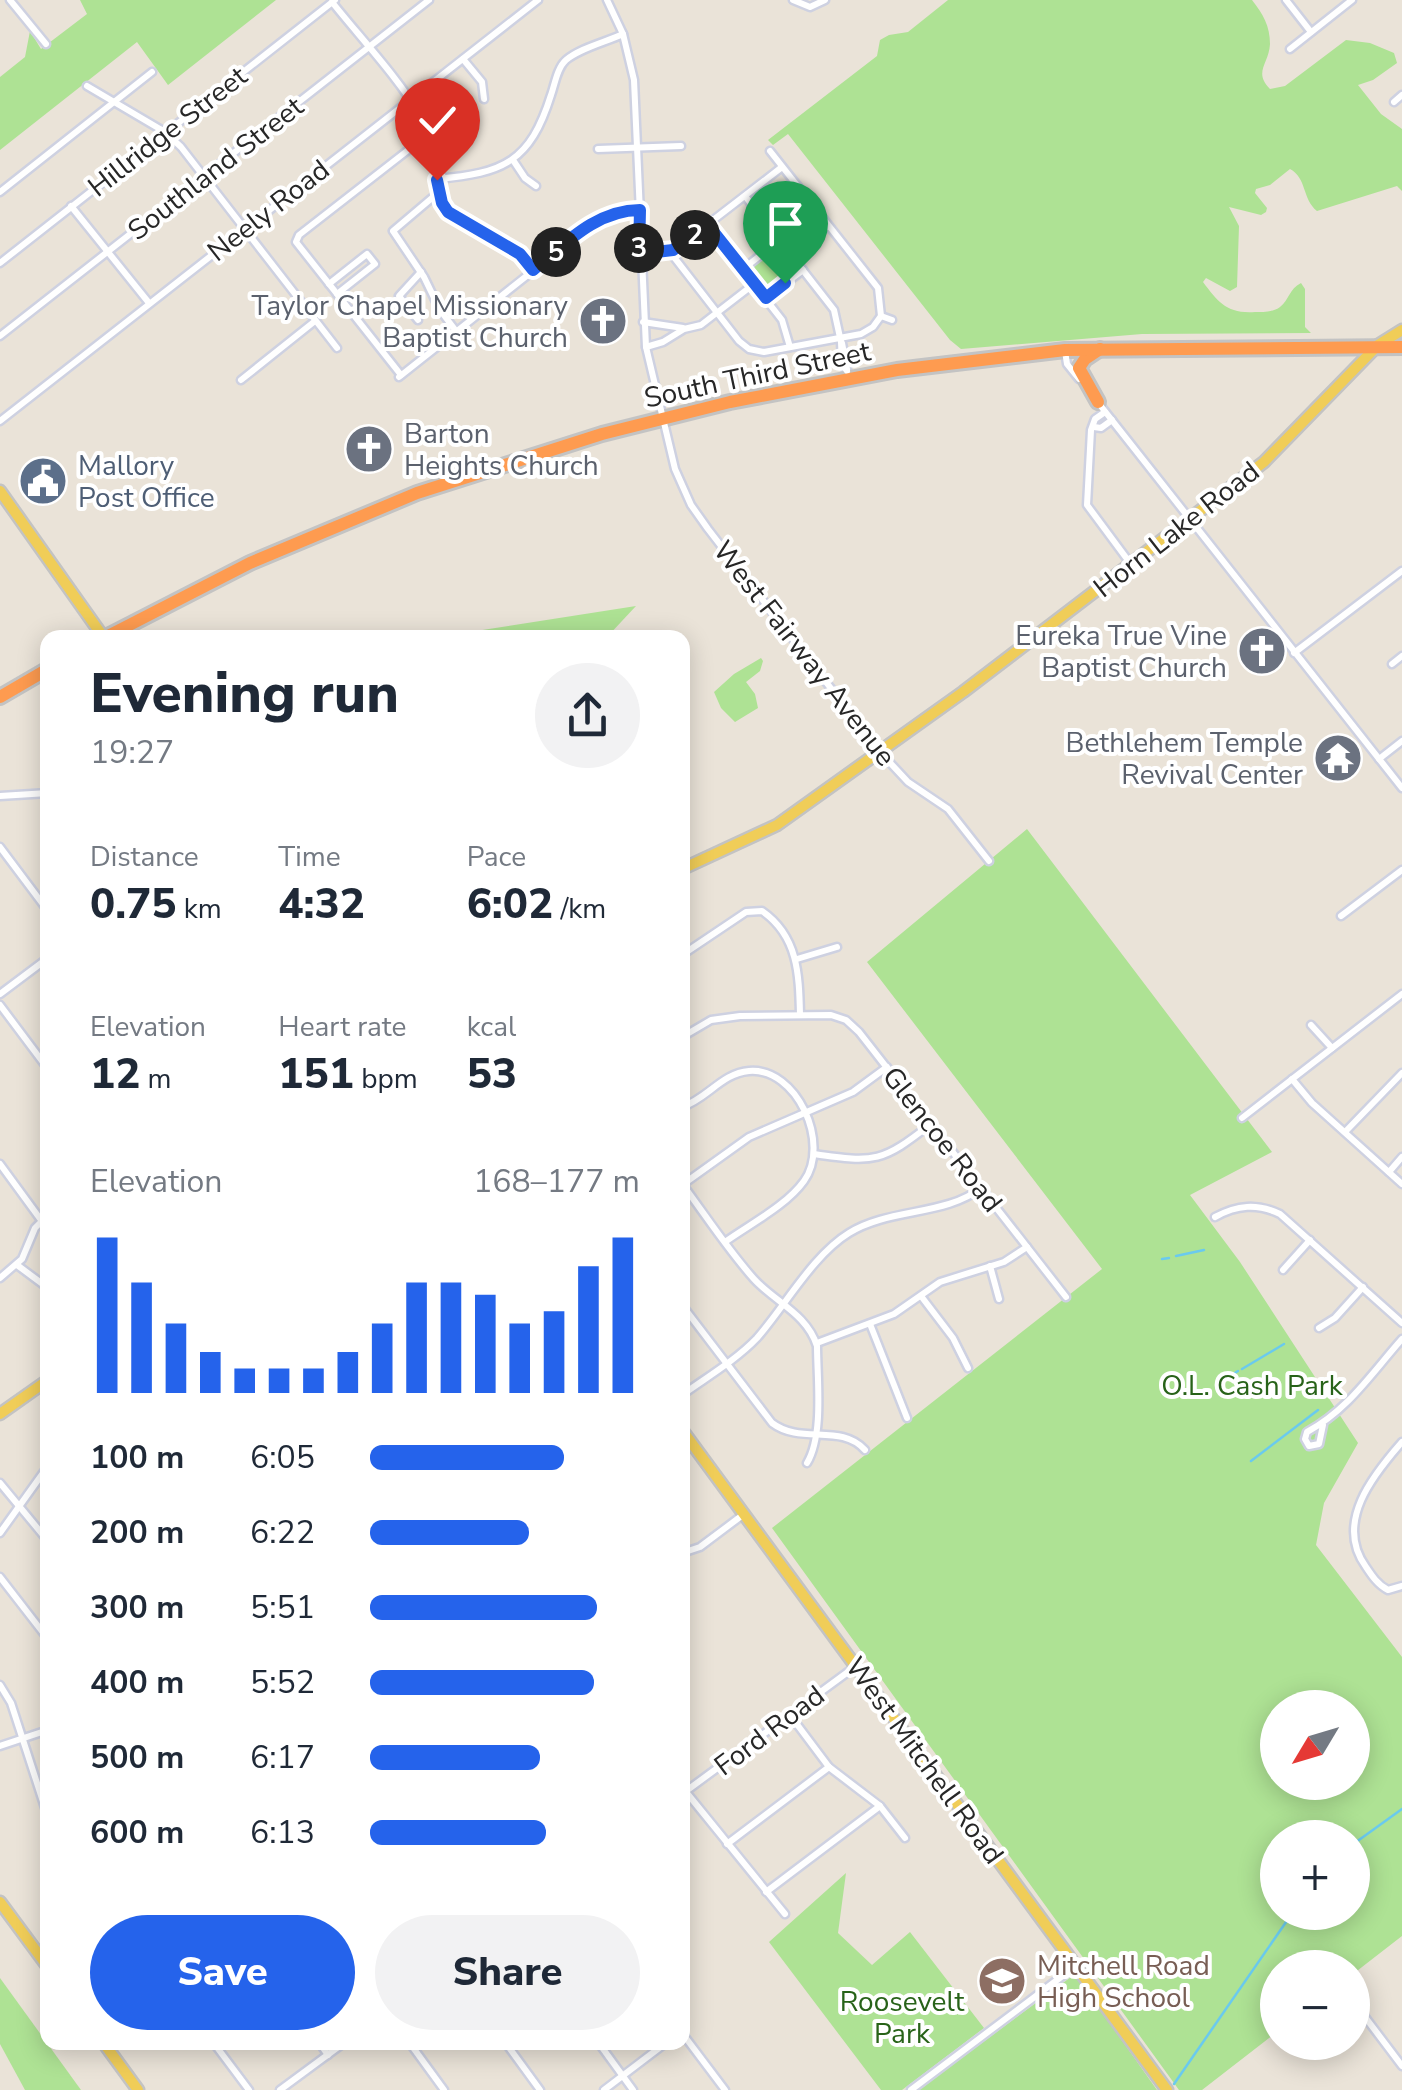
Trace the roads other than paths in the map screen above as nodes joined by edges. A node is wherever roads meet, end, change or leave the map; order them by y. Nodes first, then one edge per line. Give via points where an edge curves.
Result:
1 (10, 0) edge
2 (429, 0) edge
3 (538, 0) edge
4 (606, 0) edge
5 (793, 0) edge
6 (824, 0) edge
7 (1286, 0) edge
8 (1352, 0) edge
9 (332, 1) edge
10 (1311, 32) junction
11 (622, 34) junction
12 (46, 44) dead end
13 (368, 48) junction
14 (1290, 48) dead end
15 (463, 59) junction
16 (152, 72) dead end
17 (86, 86) dead end
18 (1402, 96) edge
19 (484, 99) dead end
20 (409, 100) junction
21 (115, 101) junction
22 (1394, 102) dead end
23 (165, 132) junction
24 (430, 138) junction
25 (681, 146) dead end
26 (598, 149) dead end
27 (638, 150) junction
28 (770, 151) dead end
29 (512, 160) junction
30 (782, 167) junction
31 (205, 178) junction
32 (437, 180) junction
33 (536, 186) dead end
34 (0, 192) edge
35 (439, 192) junction
36 (745, 196) junction
37 (71, 206) junction
38 (640, 210) junction
39 (708, 225) junction
40 (828, 226) junction
41 (244, 228) junction
42 (780, 240) junction
43 (108, 251) junction
44 (670, 252) junction
45 (639, 254) junction
46 (791, 255) junction
47 (0, 263) edge
48 (742, 269) junction
49 (533, 270) junction
50 (802, 270) junction
51 (421, 272) junction
52 (328, 284) junction
53 (754, 284) junction
54 (337, 294) junction
55 (766, 298) junction
56 (149, 303) junction
57 (717, 313) junction
58 (881, 316) junction
59 (418, 320) dead end
60 (892, 320) dead end
61 (315, 321) junction
62 (643, 322) junction
63 (668, 326) junction
64 (684, 329) junction
65 (456, 330) junction
66 (1402, 330) edge
67 (0, 336) edge
68 (670, 337) junction
69 (841, 340) junction
70 (1378, 345) junction
71 (646, 346) junction
72 (1402, 346) edge
73 (790, 347) junction
74 (336, 348) dead end
75 (1100, 349) junction
76 (1065, 350) junction
77 (847, 375) junction
78 (242, 380) dead end
79 (1101, 406) junction
80 (663, 417) junction
81 (1112, 420) junction
82 (0, 421) edge
83 (1094, 427) junction
84 (0, 491) edge
85 (1190, 521) junction
86 (1131, 564) junction
87 (1402, 572) edge
88 (98, 630) edge
89 (120, 630) edge
90 (1294, 653) junction
91 (1402, 656) edge
92 (1392, 664) dead end
93 (40, 674) edge
94 (0, 698) edge
95 (1402, 741) edge
96 (880, 752) junction
97 (1379, 759) junction
98 (1402, 788) edge
99 (40, 794) edge
100 (0, 796) edge
101 (0, 847) edge
102 (989, 861) dead end
103 (690, 865) edge
104 (1402, 870) edge
105 (40, 901) edge
106 (1341, 916) dead end
107 (837, 947) dead end
108 (690, 949) edge
109 (797, 958) junction
110 (40, 964) edge
111 (0, 994) edge
112 (1402, 994) edge
113 (0, 1005) edge
114 (800, 1014) junction
115 (1311, 1024) dead end
116 (690, 1032) edge
117 (1332, 1048) junction
118 (40, 1059) edge
119 (887, 1067) junction
120 (1402, 1073) edge
121 (1292, 1080) junction
122 (690, 1102) edge
123 (803, 1114) junction
124 (1242, 1118) dead end
125 (931, 1124) junction
126 (1345, 1132) junction
127 (814, 1154) junction
128 (1402, 1157) edge
129 (0, 1164) edge
130 (1389, 1172) junction
131 (690, 1180) edge
132 (1402, 1184) edge
133 (981, 1188) junction
134 (690, 1194) edge
135 (40, 1213) edge
136 (1215, 1217) dead end
137 (40, 1225) edge
138 (1310, 1240) junction
139 (725, 1242) junction
140 (1026, 1247) junction
141 (16, 1265) junction
142 (990, 1266) junction
143 (1284, 1270) dead end
144 (0, 1278) edge
145 (40, 1282) edge
146 (1363, 1287) junction
147 (921, 1296) junction
148 (1066, 1297) dead end
149 (999, 1299) dead end
150 (784, 1305) junction
151 (690, 1316) edge
152 (1402, 1322) edge
153 (870, 1324) junction
154 (1319, 1328) dead end
155 (1402, 1339) edge
156 (817, 1343) junction
157 (726, 1363) junction
158 (968, 1368) dead end
159 (40, 1386) edge
160 (690, 1389) edge
161 (0, 1414) edge
162 (906, 1418) dead end
163 (1323, 1425) dead end
164 (816, 1436) junction
165 (690, 1441) edge
166 (1402, 1442) edge
167 (865, 1450) dead end
168 (807, 1463) dead end
169 (40, 1476) edge
170 (0, 1483) edge
171 (17, 1506) junction
172 (744, 1514) junction
173 (40, 1531) edge
174 (0, 1533) edge
175 (690, 1550) edge
176 (0, 1577) edge
177 (1402, 1586) edge
178 (40, 1629) edge
179 (856, 1666) junction
180 (0, 1685) edge
181 (790, 1715) junction
182 (40, 1732) edge
183 (22, 1738) junction
184 (0, 1746) edge
185 (829, 1767) junction
186 (690, 1787) edge
187 (40, 1793) edge
188 (690, 1798) edge
189 (880, 1806) junction
190 (905, 1838) dead end
191 (728, 1844) junction
192 (766, 1892) junction
193 (0, 1902) edge
194 (785, 1914) dead end
195 (40, 1956) edge
196 (1077, 1966) junction
197 (1370, 2024) edge
198 (690, 2043) edge
199 (109, 2050) edge
200 (219, 2050) edge
201 (325, 2050) edge
202 (334, 2050) edge
203 (415, 2050) edge
204 (510, 2050) edge
205 (604, 2050) edge
206 (657, 2050) edge
207 (328, 2054) junction
208 (1402, 2066) edge
209 (623, 2076) junction
210 (138, 2090) edge
211 (249, 2090) edge
212 (280, 2090) edge
213 (444, 2090) edge
214 (540, 2090) edge
215 (604, 2090) edge
216 (633, 2090) edge
217 (726, 2090) edge
218 (911, 2090) edge
219 (1168, 2090) edge

1 - 12 street
2 - 13 street, Southland Street
3 - 15 street, Neely Road
4 - 11 street, West Fairway Avenue
5 - 6 street via 810,8
7 - 10 street
8 - 10 street
9 - 13 street
9 - 23 street, Hillridge Street
10 - 14 street
11 - 27 street, West Fairway Avenue via 634,80
11 - 29 street via 568,58 541,128
13 - 20 street
13 - 31 street, Southland Street
15 - 19 street via 482,82
15 - 20 street, Neely Road
16 - 21 street
17 - 21 street
18 - 22 street
20 - 24 street
20 - 41 street, Neely Road
21 - 23 street
21 - 34 street
23 - 31 street
23 - 37 street, Hillridge Street
24 - 32 street
24 - 52 street via 296,237
25 - 27 street
26 - 27 street
27 - 38 street, West Fairway Avenue
28 - 30 street
29 - 32 street via 478,175
29 - 33 street
30 - 36 street
30 - 40 street
31 - 41 street
31 - 43 street, Southland Street
32 - 35 street
35 - 49 street via 448,212 520,254
35 - 51 street via 393,231
36 - 39 street
36 - 42 street
37 - 43 street
37 - 47 street, Hillridge Street
38 - 45 street, West Fairway Avenue
38 - 49 street via 601,217
39 - 44 street
39 - 48 street
40 - 46 street
40 - 58 street via 878,288
41 - 56 street, Neely Road
41 - 61 street
42 - 46 street
42 - 48 street
43 - 56 street
43 - 67 street, Southland Street
44 - 45 street
44 - 57 street
45 - 62 street, West Fairway Avenue
46 - 50 street
48 - 53 street
49 - 65 street
50 - 55 street
50 - 69 street via 834,310
51 - 59 street via 398,296
51 - 65 street
52 - 54 street
52 - 54 street via 367,254 374,264
53 - 55 street
53 - 57 street
54 - 65 street via 399,376
55 - 73 street
56 - 82 street, Neely Road
57 - 64 street
57 - 73 street via 749,350
58 - 60 street
58 - 69 street via 866,332
61 - 74 street
61 - 78 street
62 - 63 street
62 - 71 street, West Fairway Avenue
63 - 64 street
63 - 68 street
64 - 68 street
66 - 70 main road, Horn Lake Road
68 - 71 street
69 - 73 street
69 - 77 street
70 - 72 highway, South Third Street
70 - 75 highway, South Third Street
70 - 85 main road, Horn Lake Road via 1264,462
71 - 80 street, West Fairway Avenue
75 - 76 highway, South Third Street
75 - 79 highway via 1079,372
76 - 77 highway, South Third Street
76 - 79 street via 1067,364
77 - 80 highway, South Third Street
79 - 81 street
79 - 83 street
80 - 89 highway, South Third Street via 376,509
80 - 96 street, West Fairway Avenue via 676,469 698,515
81 - 83 street
81 - 85 street
83 - 86 street via 1087,505
84 - 88 main road
85 - 86 main road, Horn Lake Road
85 - 90 street
86 - 96 main road, Horn Lake Road
87 - 90 street
90 - 97 street
91 - 92 street
93 - 94 highway
95 - 97 street
96 - 102 street, West Fairway Avenue via 948,810
96 - 103 main road, Horn Lake Road via 771,828
97 - 98 street
99 - 100 street
101 - 105 street
104 - 106 street
107 - 109 street
108 - 109 street via 742,913 758,910 776,924
109 - 114 street
110 - 111 street
112 - 117 street
113 - 118 street
114 - 116 street, Glencoe Road via 719,1018
114 - 119 street, Glencoe Road via 846,1020
115 - 117 street
117 - 121 street
119 - 123 street via 853,1092
119 - 125 street, Glencoe Road
120 - 126 street
121 - 124 street
121 - 126 street
122 - 123 street via 733,1075 756,1071 786,1083
123 - 127 street
123 - 131 street via 744,1140
125 - 127 street via 880,1158
125 - 133 street, Glencoe Road
126 - 130 street
127 - 139 street via 797,1189
128 - 130 street
129 - 135 street
130 - 132 street
133 - 140 street, Glencoe Road
133 - 150 street via 847,1234
134 - 139 street
136 - 138 street via 1238,1207 1265,1208
137 - 141 street
138 - 143 street
138 - 146 street
139 - 150 street
140 - 142 street
140 - 148 street, Glencoe Road
141 - 144 street
141 - 145 street
142 - 147 street via 949,1278
142 - 149 street
146 - 152 street
146 - 154 street
147 - 153 street
147 - 158 street
150 - 156 street
150 - 157 street
151 - 157 street
153 - 156 street
153 - 162 street
155 - 163 street
156 - 164 street
157 - 160 street
157 - 164 street via 772,1424
159 - 161 main road
164 - 167 street via 848,1438
164 - 168 street
165 - 172 main road, West Mitchell Road
166 - 177 street via 1371,1479 1354,1534 1360,1558 1380,1586
169 - 171 street
170 - 171 street
171 - 173 street
171 - 174 street
172 - 175 street
172 - 179 main road, West Mitchell Road
176 - 178 street
179 - 181 street, Ford Road
179 - 196 main road, West Mitchell Road
180 - 183 street
181 - 185 street
181 - 186 street, Ford Road
182 - 183 street
183 - 184 street
183 - 187 street
185 - 189 street
185 - 191 street
188 - 191 street
189 - 190 street
189 - 192 street
191 - 192 street
192 - 194 street
193 - 195 main road
196 - 218 street
196 - 219 main road, West Mitchell Road
197 - 208 street
198 - 217 street
199 - 210 main road
200 - 211 street
201 - 207 street
202 - 207 street
203 - 213 street
204 - 214 street
205 - 209 street
206 - 209 street
207 - 212 street
209 - 215 street
209 - 216 street

